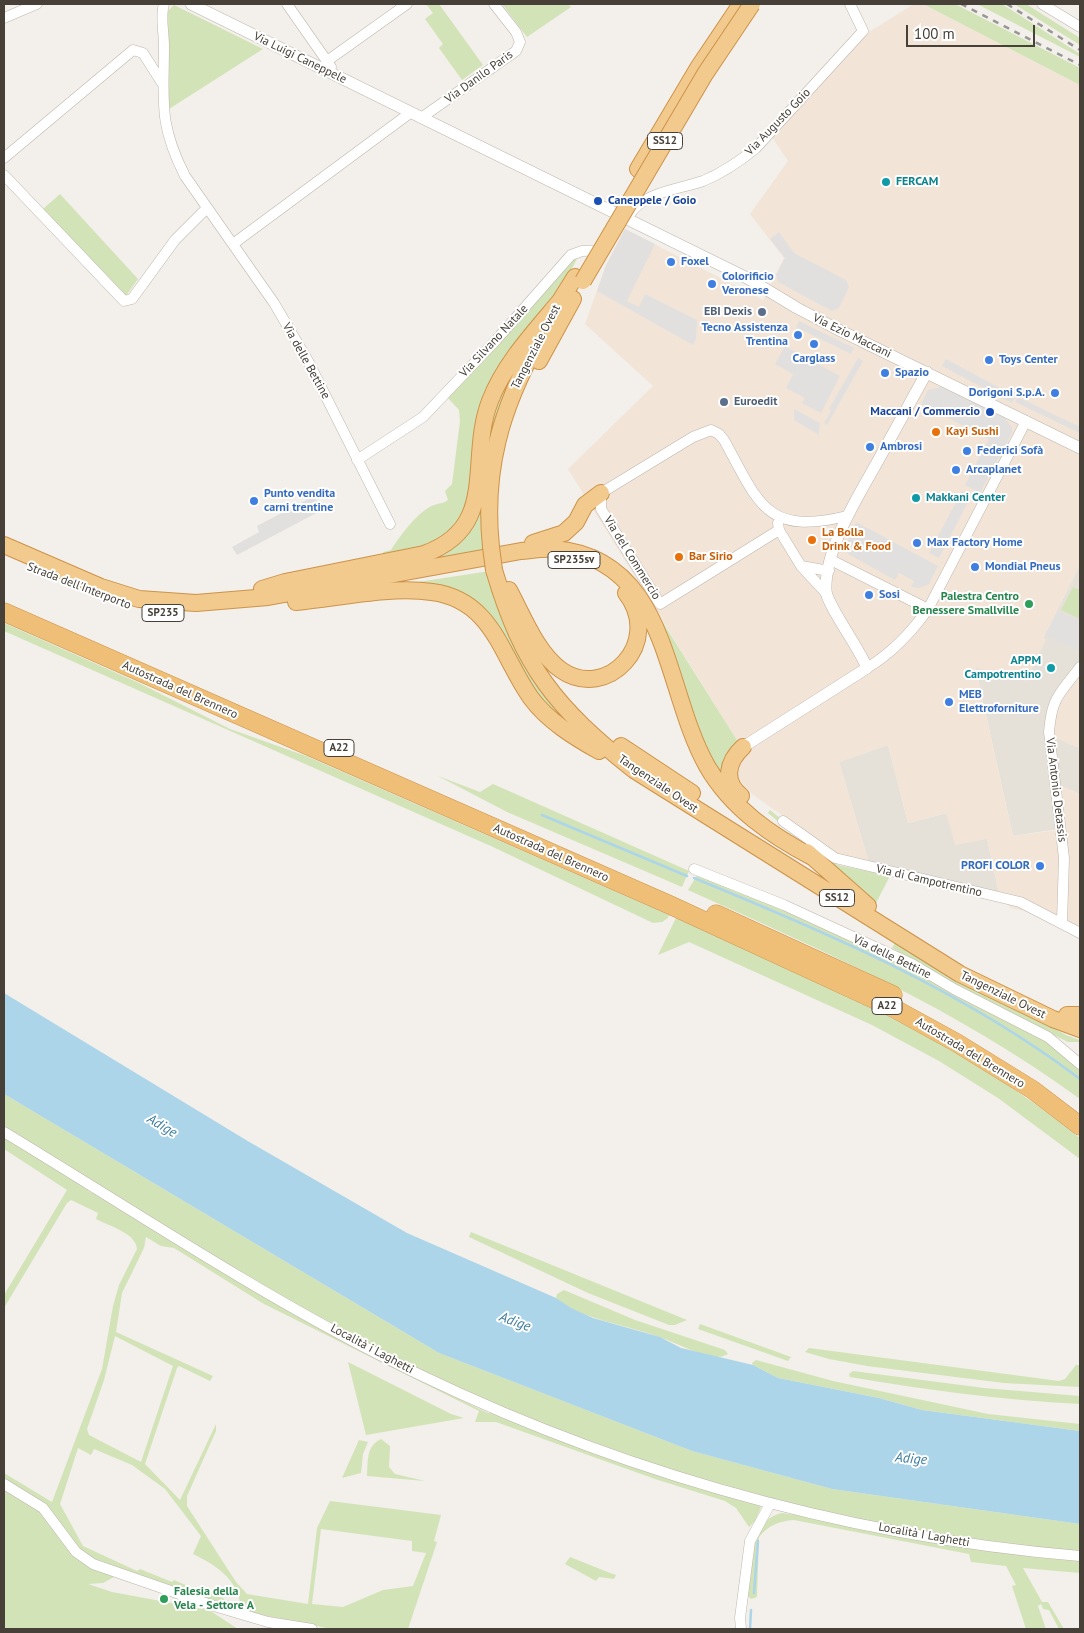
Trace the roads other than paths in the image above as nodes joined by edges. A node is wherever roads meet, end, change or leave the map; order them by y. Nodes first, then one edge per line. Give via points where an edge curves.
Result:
1 (37, 4) edge
2 (164, 4) edge
3 (191, 4) edge
4 (287, 4) edge
5 (407, 4) edge
6 (494, 4) edge
7 (741, 4) edge
8 (752, 4) edge
9 (850, 4) edge
10 (1042, 4) edge
11 (4, 18) edge
12 (1080, 27) edge
13 (327, 61) junction
14 (338, 77) junction
15 (162, 83) junction
16 (410, 113) junction
17 (421, 118) junction
18 (4, 158) edge
19 (4, 175) edge
20 (207, 208) junction
21 (624, 222) junction
22 (233, 244) junction
23 (579, 279) junction
24 (560, 301) junction
25 (927, 372) junction
26 (1026, 421) junction
27 (1080, 448) edge
28 (357, 460) junction
29 (601, 493) junction
30 (847, 516) junction
31 (778, 517) junction
32 (390, 524) dead end
33 (779, 530) junction
34 (4, 545) edge
35 (496, 547) junction
36 (521, 551) junction
37 (4, 556) edge
38 (801, 566) junction
39 (830, 566) junction
40 (499, 569) junction
41 (509, 590) junction
42 (826, 593) junction
43 (226, 601) junction
44 (4, 602) edge
45 (274, 604) junction
46 (928, 609) junction
47 (4, 612) edge
48 (1080, 667) edge
49 (867, 668) junction
50 (743, 747) joint
51 (634, 770) junction
52 (783, 820) dead end
53 (814, 858) junction
54 (694, 869) dead end
55 (677, 902) junction
56 (868, 906) junction
57 (1062, 922) junction
58 (1080, 933) edge
59 (1070, 1017) edge
60 (1080, 1029) edge
61 (1080, 1037) edge
62 (1080, 1064) edge
63 (1080, 1112) edge
64 (1080, 1126) edge
65 (4, 1132) edge
66 (4, 1484) edge
67 (770, 1504) junction
68 (1080, 1556) edge
69 (312, 1629) edge
70 (741, 1629) edge

1 - 11 street
2 - 15 street, Via delle Bettine
3 - 14 street, Via Luigi Caneppele
4 - 13 street
5 - 13 street, Via Luigi Caneppele
6 - 17 street, Via Danilo Paris via 516,32 520,42 516,51
7 - 23 highway, Tangenziale Ovest / SS12 via 698,68
8 - 23 highway, Tangenziale Ovest / SS12, bridge via 705,74
9 - 21 street, Via Augusto Goio via 863,31 756,148 736,164 710,177 640,203
10 - 12 street
13 - 14 street
14 - 16 street, Via Luigi Caneppele
15 - 18 street via 143,53 133,50
15 - 20 street, Via delle Bettine via 169,142 184,176
16 - 17 street, Via Luigi Caneppele
16 - 22 street
17 - 21 street, Via Luigi Caneppele
19 - 20 street via 124,301 132,299 176,240
20 - 22 street, Via delle Bettine
21 - 25 street, Via Ezio Maccani via 749,279 797,308
21 - 28 street, Via Silvano Natale via 607,250 571,255 423,417
22 - 28 street, Via delle Bettine via 274,303 308,361
23 - 24 highway, Tangenziale Ovest / SS12
23 - 35 highway, Tangenziale Ovest / SS12 via 531,376 512,423 502,462
24 - 35 highway, Tangenziale Ovest / SS12 via 521,371 496,441 488,505
24 - 43 highway via 500,380 483,420 475,504 455,538 424,554 285,582
25 - 26 street, Via Ezio Maccani
25 - 30 street
26 - 27 street, Via Ezio Maccani
26 - 46 street
28 - 32 street, Via delle Bettine
29 - 31 street via 692,438 712,430 724,440 765,508
29 - 33 street, Via del Commercio via 601,509 660,604
29 - 36 highway via 585,505 576,522 564,533 530,544
30 - 31 street via 805,522
30 - 39 street
31 - 33 street
33 - 38 street
34 - 43 highway, Strada dell'Interporto / SP235 via 101,587 139,599 196,603
35 - 40 highway, Tangenziale Ovest / SS12
36 - 43 highway, SP235sv via 295,592
36 - 53 highway, SP235sv via 552,548 579,553 611,568 635,589 649,611 697,746 708,767 738,807 792,847
37 - 45 highway, Strada dell'Interporto / SP235 via 110,600 146,610 197,614
38 - 39 street
38 - 42 street
39 - 42 street
39 - 46 street
40 - 41 highway, Tangenziale Ovest / SS12
40 - 51 highway, Tangenziale Ovest / SS12 via 516,635 544,685 596,740
41 - 45 highway, SP235sv via 542,649 562,670 589,678 605,676 624,664 633,652 639,628 631,600 623,588 608,576 575,560 549,557 508,562
41 - 56 highway, Tangenziale Ovest / SS12 via 536,653 571,701 600,729 635,757
42 - 49 street
44 - 55 highway, Autostrada del Brennero / A22
45 - 51 highway via 415,590 449,596 479,614 492,628 521,682 553,722
46 - 49 street via 896,647
47 - 55 highway, Autostrada del Brennero / A22
48 - 57 street, Via Antonio Detassis via 1057,695 1050,713 1049,732 1064,858
49 - 50 street
50 - 53 highway via 730,763 733,789
51 - 59 highway, Tangenziale Ovest / SS12 via 960,974
52 - 57 street, Via di Campotrentino via 836,858 1020,902
53 - 56 highway, SP235sv
54 - 62 street, Via delle Bettine via 784,905 912,964 1048,1037
55 - 63 highway, Autostrada del Brennero / A22 via 899,998 1021,1070
55 - 64 highway, Autostrada del Brennero / A22 via 957,1043 1033,1090
56 - 59 highway, Tangenziale Ovest / SS12 via 948,955
57 - 58 street, Via di Campotrentino
59 - 60 highway, Tangenziale Ovest / SS12
59 - 61 highway via 1070,1033
65 - 67 street, Località i Laghetti via 265,1291 386,1358 474,1400 599,1450
66 - 69 street via 43,1508 76,1552 93,1564 244,1615
67 - 68 street, Località I Laghetti via 892,1531 1015,1550
67 - 70 street via 750,1541

